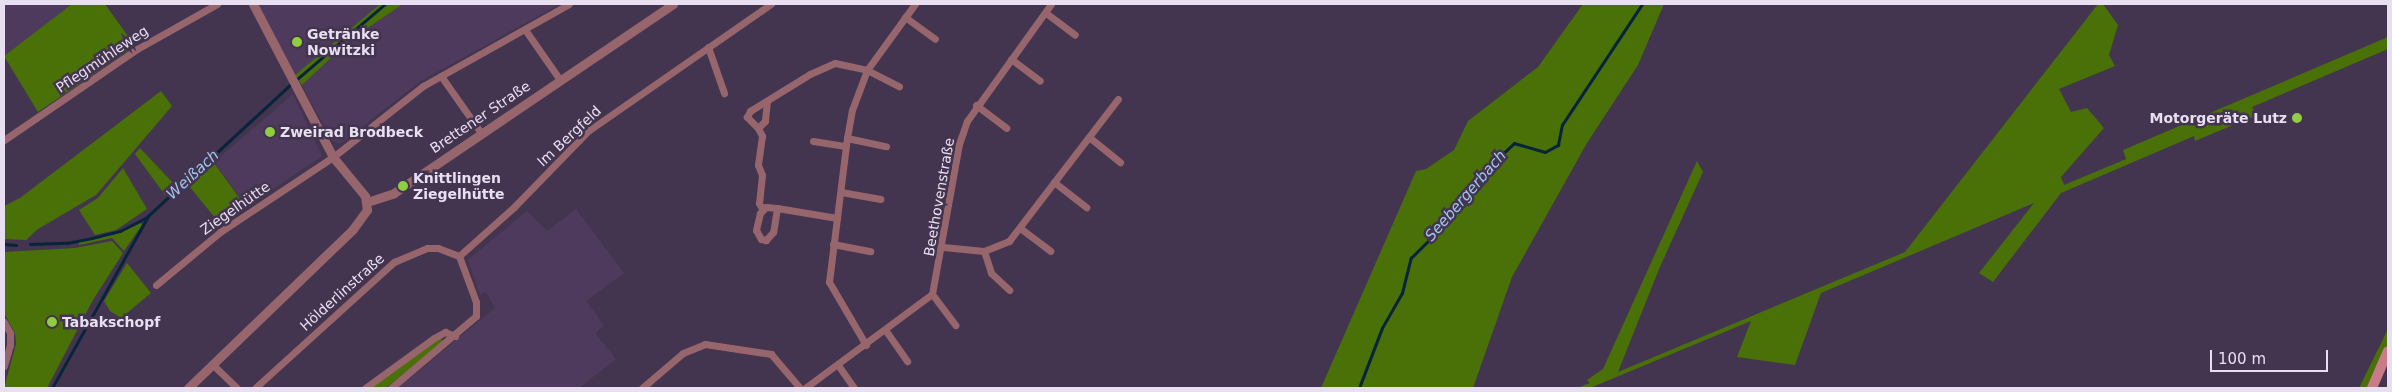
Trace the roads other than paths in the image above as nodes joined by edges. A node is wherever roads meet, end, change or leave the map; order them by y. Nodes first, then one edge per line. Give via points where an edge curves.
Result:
1 (217, 4) edge
2 (253, 4) edge
3 (569, 4) edge
4 (673, 4) edge
5 (771, 4) edge
6 (915, 4) edge
7 (1051, 4) edge
8 (1046, 13) junction
9 (905, 17) junction
10 (526, 30) junction
11 (1076, 35) dead end
12 (935, 39) dead end
13 (708, 47) junction
14 (1011, 59) junction
15 (866, 70) junction
16 (441, 76) junction
17 (560, 80) junction
18 (1040, 81) dead end
19 (899, 86) dead end
20 (724, 93) dead end
21 (1118, 99) dead end
22 (767, 102) junction
23 (976, 105) junction
24 (758, 128) junction
25 (1006, 128) dead end
26 (481, 133) junction
27 (1089, 137) junction
28 (847, 138) junction
29 (4, 140) edge
30 (812, 142) dead end
31 (846, 146) junction
32 (886, 146) dead end
33 (334, 157) junction
34 (1120, 162) dead end
35 (1054, 182) junction
36 (841, 192) junction
37 (880, 199) dead end
38 (367, 202) junction
39 (1086, 207) dead end
40 (777, 208) junction
41 (762, 209) junction
42 (837, 218) junction
43 (1020, 228) junction
44 (833, 244) junction
45 (943, 247) junction
46 (870, 251) dead end
47 (984, 251) junction
48 (1050, 251) dead end
49 (459, 256) junction
50 (156, 285) dead end
51 (1009, 290) dead end
52 (932, 294) junction
53 (4, 322) edge
54 (955, 325) dead end
55 (886, 331) junction
56 (455, 336) junction
57 (7, 346) edge
58 (866, 346) junction
59 (2388, 351) edge
60 (906, 361) dead end
61 (212, 364) junction
62 (838, 365) junction
63 (4, 366) edge
64 (188, 388) edge
65 (236, 388) edge
66 (255, 388) edge
67 (366, 388) edge
68 (391, 388) edge
69 (642, 388) edge
70 (800, 388) edge
71 (805, 388) edge
72 (854, 388) edge
73 (2372, 388) edge

1 - 29 street, Pflegmühleweg via 137,49
2 - 33 street
3 - 10 street, Ziegelhütte
4 - 17 street, Brettener Straße
5 - 13 street, Im Bergfeld
6 - 9 street
7 - 8 street, Beethovenstraße
8 - 11 street
8 - 14 street, Beethovenstraße
9 - 12 street
9 - 15 street
10 - 16 street, Ziegelhütte
10 - 17 street
13 - 20 street
13 - 49 street, Im Bergfeld via 588,131 514,207
14 - 18 street
14 - 23 street, Beethovenstraße
15 - 19 street
15 - 22 street via 835,63 810,74
15 - 28 street via 852,110
16 - 26 street
16 - 33 street, Ziegelhütte
17 - 26 street, Brettener Straße
21 - 27 street
22 - 24 street via 765,120
22 - 24 street via 747,117
23 - 25 street
23 - 45 street, Beethovenstraße via 959,144
24 - 41 street via 762,136 758,165 762,175 759,203
26 - 38 street, Brettener Straße via 394,193
27 - 34 street
27 - 35 street
28 - 31 street
28 - 32 street
30 - 31 street
31 - 36 street
33 - 38 street
33 - 50 street, Ziegelhütte via 220,232
35 - 39 street
35 - 43 street
36 - 37 street
36 - 42 street
38 - 61 street via 367,210 353,229
40 - 41 street
40 - 41 street via 773,232 766,240 761,239 756,230
40 - 42 street
42 - 44 street
43 - 47 street via 1001,246
43 - 48 street
44 - 46 street
44 - 58 street via 829,268 832,291
45 - 47 street
45 - 52 street, Beethovenstraße
47 - 51 street via 991,273
49 - 56 street via 476,302 476,316
49 - 66 street, Hölderlinstraße via 438,248 427,248 394,262
52 - 54 street
52 - 55 street
53 - 57 street via 10,333
55 - 58 street
55 - 60 street
56 - 67 street via 445,332 434,338
56 - 68 street
57 - 63 street
58 - 62 street
59 - 73 main road
61 - 64 street
61 - 65 street
62 - 71 street
62 - 72 street
69 - 70 street via 683,353 704,344 771,354

